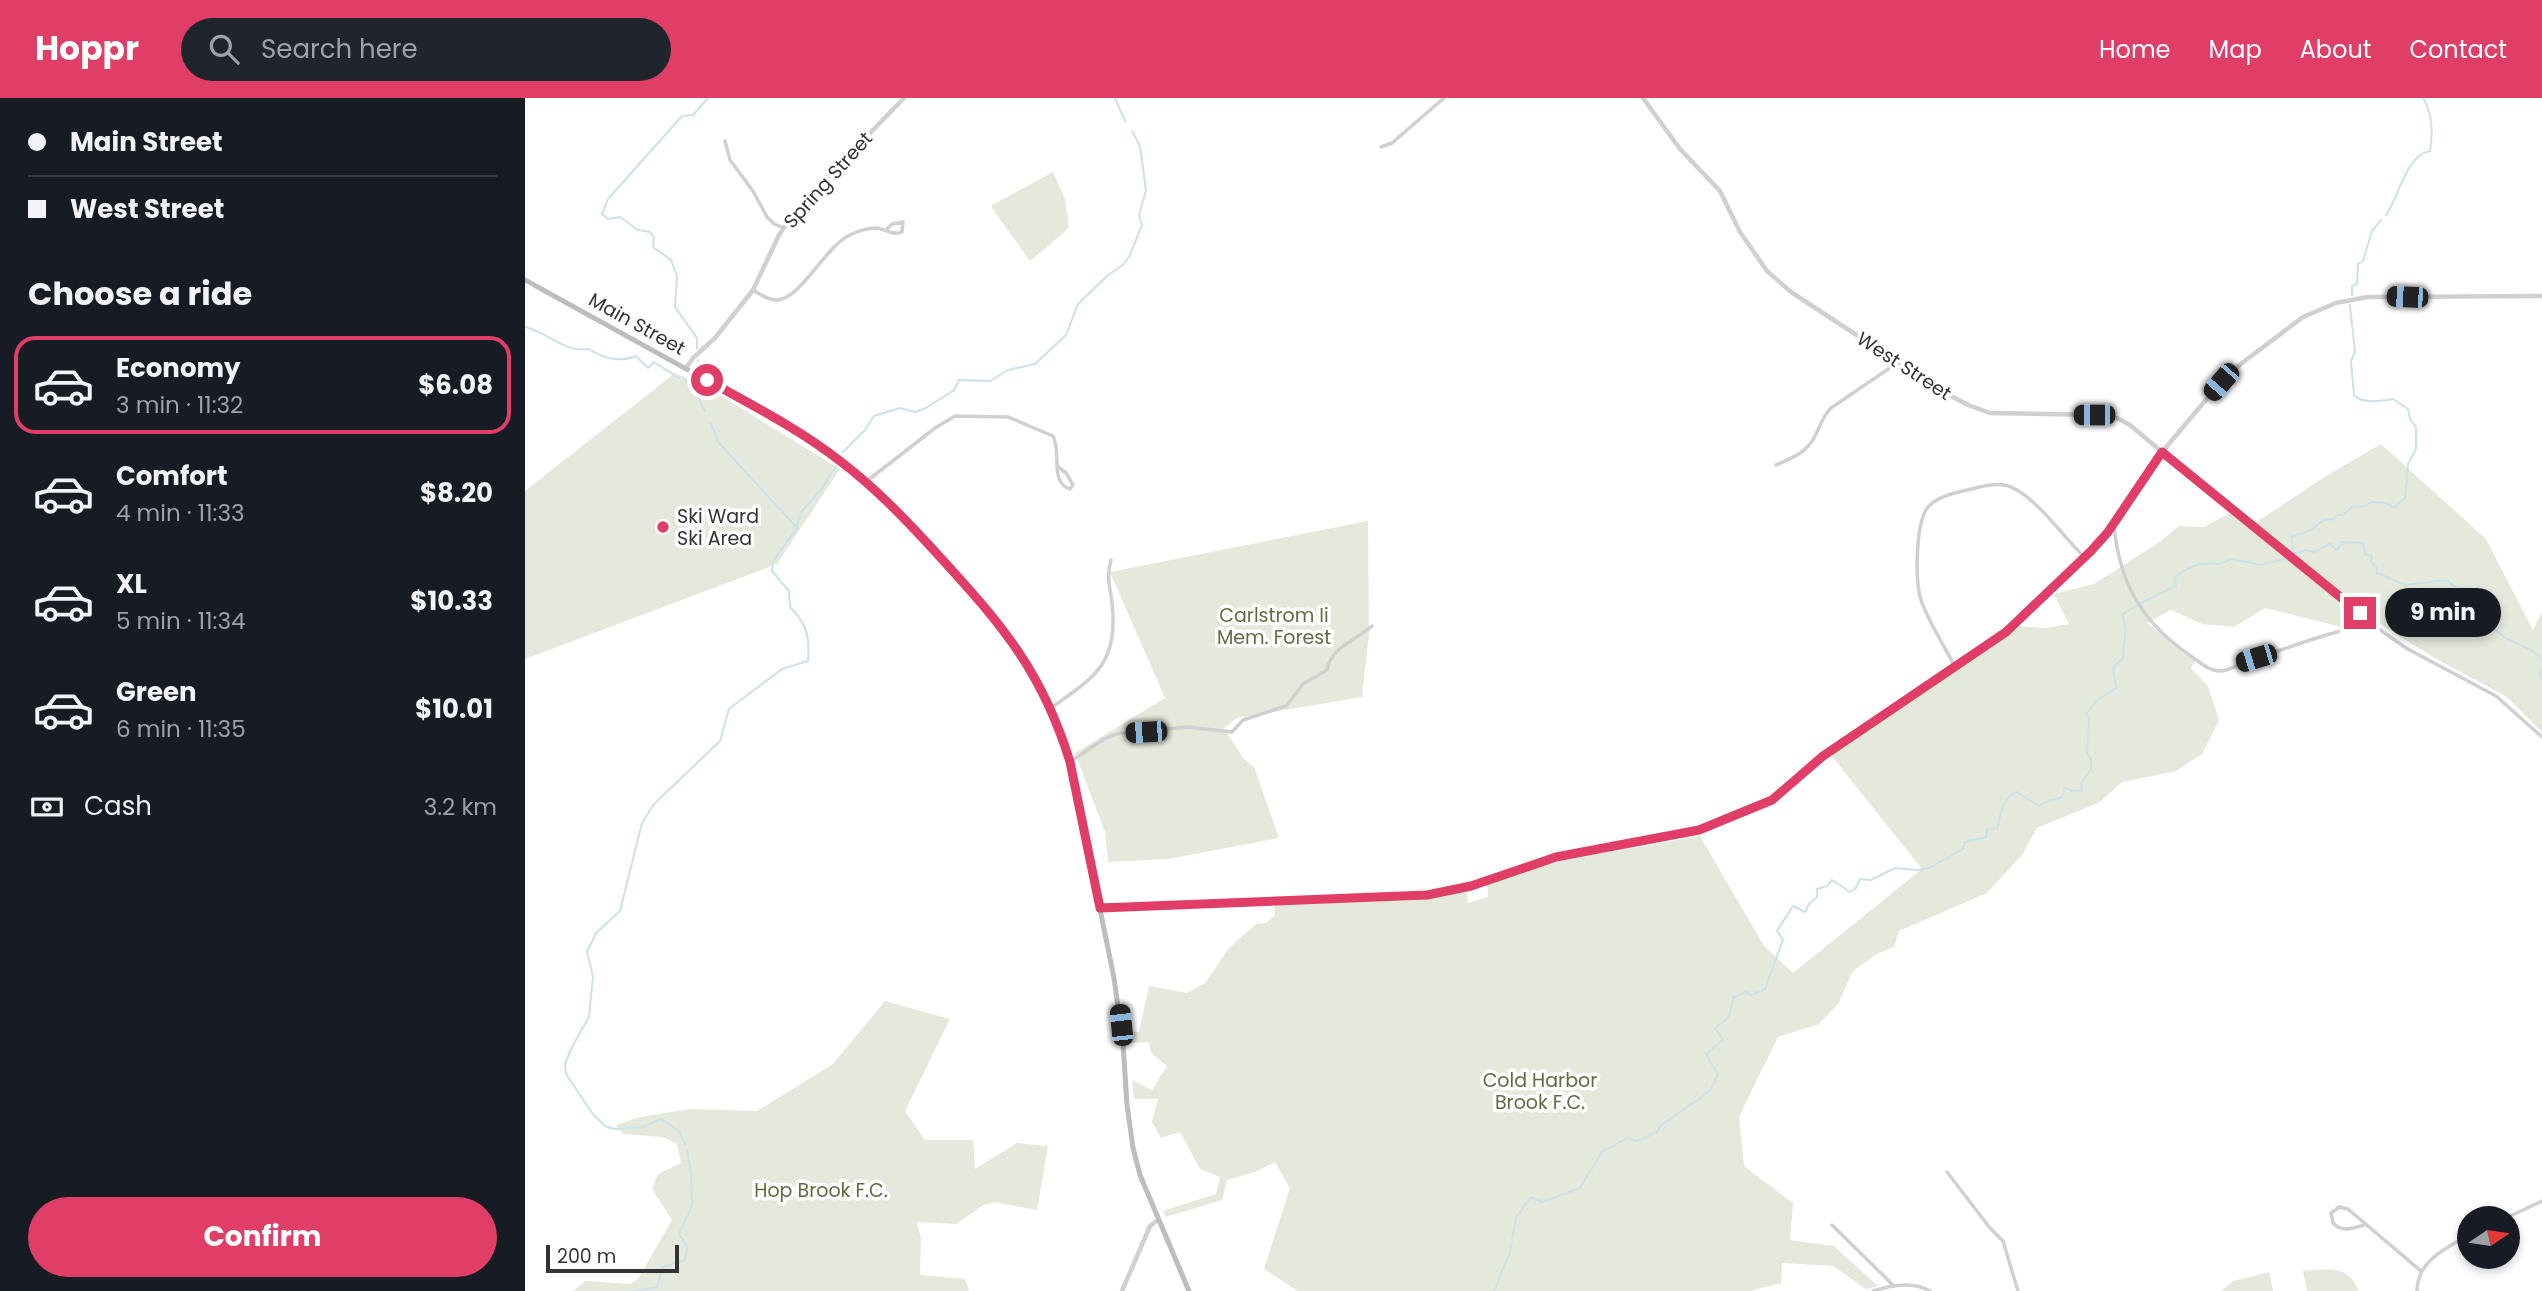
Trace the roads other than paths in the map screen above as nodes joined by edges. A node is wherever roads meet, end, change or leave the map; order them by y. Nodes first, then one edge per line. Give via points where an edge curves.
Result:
1 (904, 98) edge
2 (1444, 98) edge
3 (1643, 98) edge
4 (725, 141) dead end
5 (1381, 147) dead end
6 (784, 228) junction
7 (886, 230) junction
8 (525, 280) edge
9 (753, 290) junction
10 (2542, 296) edge
11 (1898, 362) junction
12 (686, 368) junction
13 (2162, 452) junction
14 (1776, 465) dead end
15 (1058, 466) junction
16 (866, 482) junction
17 (2114, 523) junction
18 (2084, 557) junction
19 (1111, 560) dead end
20 (2373, 625) junction
21 (1372, 626) dead end
22 (1955, 667) junction
23 (1051, 708) junction
24 (2542, 737) edge
25 (1070, 762) junction
26 (1100, 908) junction
27 (1947, 1172) dead end
28 (2542, 1201) edge
29 (2520, 1211) edge
30 (1159, 1220) junction
31 (1832, 1225) dead end
32 (2364, 1225) junction
33 (2457, 1243) edge
34 (2421, 1271) junction
35 (1894, 1286) junction
36 (1122, 1291) edge
37 (1189, 1291) edge
38 (1873, 1291) edge
39 (1930, 1291) edge
40 (2018, 1291) edge
41 (2417, 1291) edge

1 - 6 street, Spring Street
2 - 5 street via 1394,142
3 - 11 street, West Street via 1680,149 1720,191 1740,232 1767,271 1791,292
4 - 6 street via 730,160 767,217
6 - 9 street, Spring Street
7 - 7 street via 902,232 902,222 893,224
7 - 9 street via 867,229 847,236 781,300
8 - 12 main road, Main Street
9 - 12 street, Spring Street
10 - 13 street via 2380,296 2331,304 2297,320 2237,368
11 - 13 street, West Street via 1926,383 1979,410 2007,415 2112,417 2126,422
11 - 14 street via 1831,408 1807,448
12 - 16 main road, Main Street via 786,425
13 - 17 street
13 - 20 street, West Street
15 - 15 street via 1061,484 1070,489 1073,485
15 - 16 street via 1053,436 1008,417 955,416
16 - 23 main road, Main Street via 904,517 1005,631
17 - 18 street
17 - 20 street via 2119,558 2142,612 2168,639 2214,671 2342,630
18 - 22 street via 2006,632
18 - 22 street via 2036,506 2011,487 1984,486 1930,504 1921,520 1918,589
19 - 23 street via 1107,575 1112,628 1107,660 1092,678
20 - 24 street, West Street via 2496,696
21 - 25 street via 1334,653 1327,670 1303,684 1286,706 1243,720 1232,732 1187,727 1116,734
22 - 26 street via 1823,756 1772,800 1699,830 1564,855 1466,888 1415,897
23 - 25 main road, Main Street
25 - 26 main road, Main Street
26 - 30 main road, Main Street via 1119,1006 1131,1137 1140,1175
27 - 40 street via 2003,1241
28 - 29 street
30 - 36 street via 1150,1226
30 - 37 main road, Main Street
31 - 35 street
32 - 32 street via 2345,1207 2332,1213 2338,1228
32 - 34 street
33 - 34 street
34 - 41 street
35 - 38 street
35 - 39 street via 1920,1286

